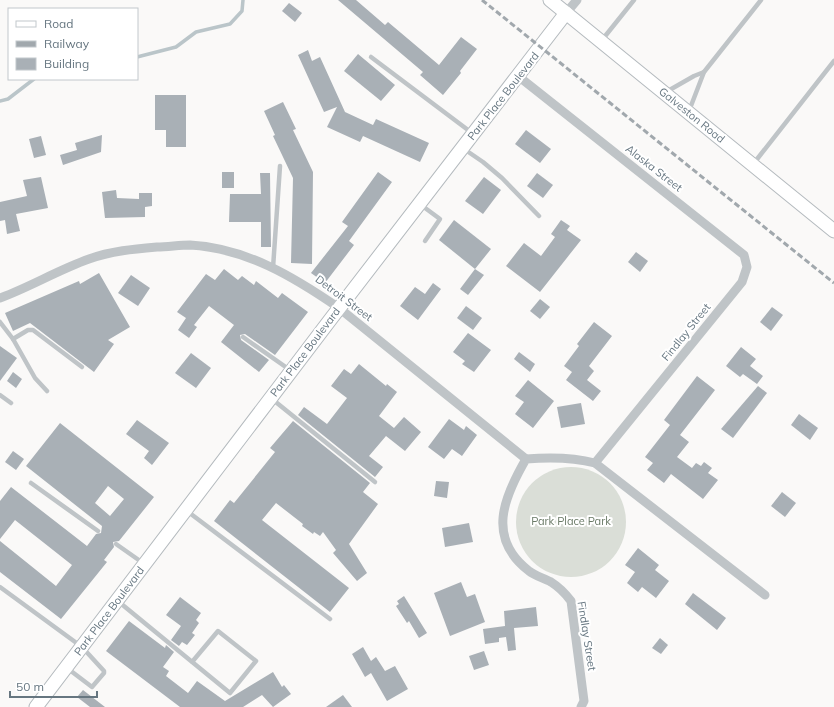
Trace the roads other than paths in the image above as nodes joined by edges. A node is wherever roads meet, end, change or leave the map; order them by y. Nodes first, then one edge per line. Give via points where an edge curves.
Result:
1 (550, 0) edge
2 (577, 0) edge
3 (634, 0) edge
4 (761, 0) edge
5 (566, 13) junction
6 (601, 41) junction
7 (371, 57) dead end
8 (834, 62) edge
9 (704, 72) junction
10 (518, 76) junction
11 (664, 93) junction
12 (689, 113) junction
13 (473, 134) junction
14 (462, 148) junction
15 (752, 165) junction
16 (280, 166) dead end
17 (418, 204) junction
18 (538, 216) dead end
19 (834, 231) edge
20 (425, 241) dead end
21 (273, 268) junction
22 (735, 290) joint
23 (0, 298) edge
24 (339, 308) junction
25 (0, 322) edge
26 (243, 337) dead end
27 (13, 339) junction
28 (82, 367) dead end
29 (291, 371) junction
30 (47, 391) dead end
31 (0, 395) edge
32 (271, 398) junction
33 (11, 403) dead end
34 (526, 459) junction
35 (595, 463) junction
36 (375, 482) dead end
37 (31, 483) dead end
38 (186, 510) junction
39 (98, 531) dead end
40 (116, 544) dead end
41 (145, 564) junction
42 (0, 587) edge
43 (765, 595) dead end
44 (117, 601) junction
45 (330, 618) dead end
46 (82, 647) junction
47 (192, 662) junction
48 (66, 667) junction
49 (36, 707) edge
50 (581, 707) edge

1 - 5 street, Galveston Road
2 - 5 street, Park Place Boulevard
3 - 6 lane
4 - 9 lane
5 - 6 street, Galveston Road
5 - 10 street, Park Place Boulevard
6 - 11 street, Galveston Road
7 - 13 lane
8 - 15 lane
9 - 11 lane
9 - 12 lane
10 - 13 street, Park Place Boulevard
10 - 22 street, Alaska Street via 744,255 747,267 742,282
11 - 12 street, Galveston Road
12 - 15 street, Galveston Road
13 - 14 street, Park Place Boulevard
14 - 17 street, Park Place Boulevard
14 - 18 lane via 502,178
15 - 19 street, Galveston Road
16 - 21 lane
17 - 20 lane via 440,219
17 - 24 street, Park Place Boulevard
21 - 23 street, Detroit Street via 226,250 190,245 150,248 114,252 88,259
21 - 24 street, Detroit Street via 298,280
22 - 35 street, Findlay Street
24 - 29 street, Park Place Boulevard
24 - 34 street, Detroit Street
25 - 27 lane
26 - 29 lane
27 - 28 lane via 28,330 34,330
27 - 30 lane via 36,378
29 - 32 street, Park Place Boulevard
31 - 33 lane
32 - 36 lane
32 - 38 street, Park Place Boulevard
34 - 35 street via 553,457
34 - 50 street, Findlay Street via 512,483 504,507 504,537 509,549 529,571 562,590 571,601 584,701
35 - 43 street
37 - 39 lane
38 - 41 street, Park Place Boulevard
38 - 45 lane
40 - 41 lane
41 - 44 street, Park Place Boulevard
42 - 46 lane
44 - 46 street, Park Place Boulevard
44 - 47 lane
46 - 48 street, Park Place Boulevard
46 - 48 lane via 104,674 92,687
47 - 47 lane via 230,693 256,661 218,631
48 - 49 street, Park Place Boulevard

